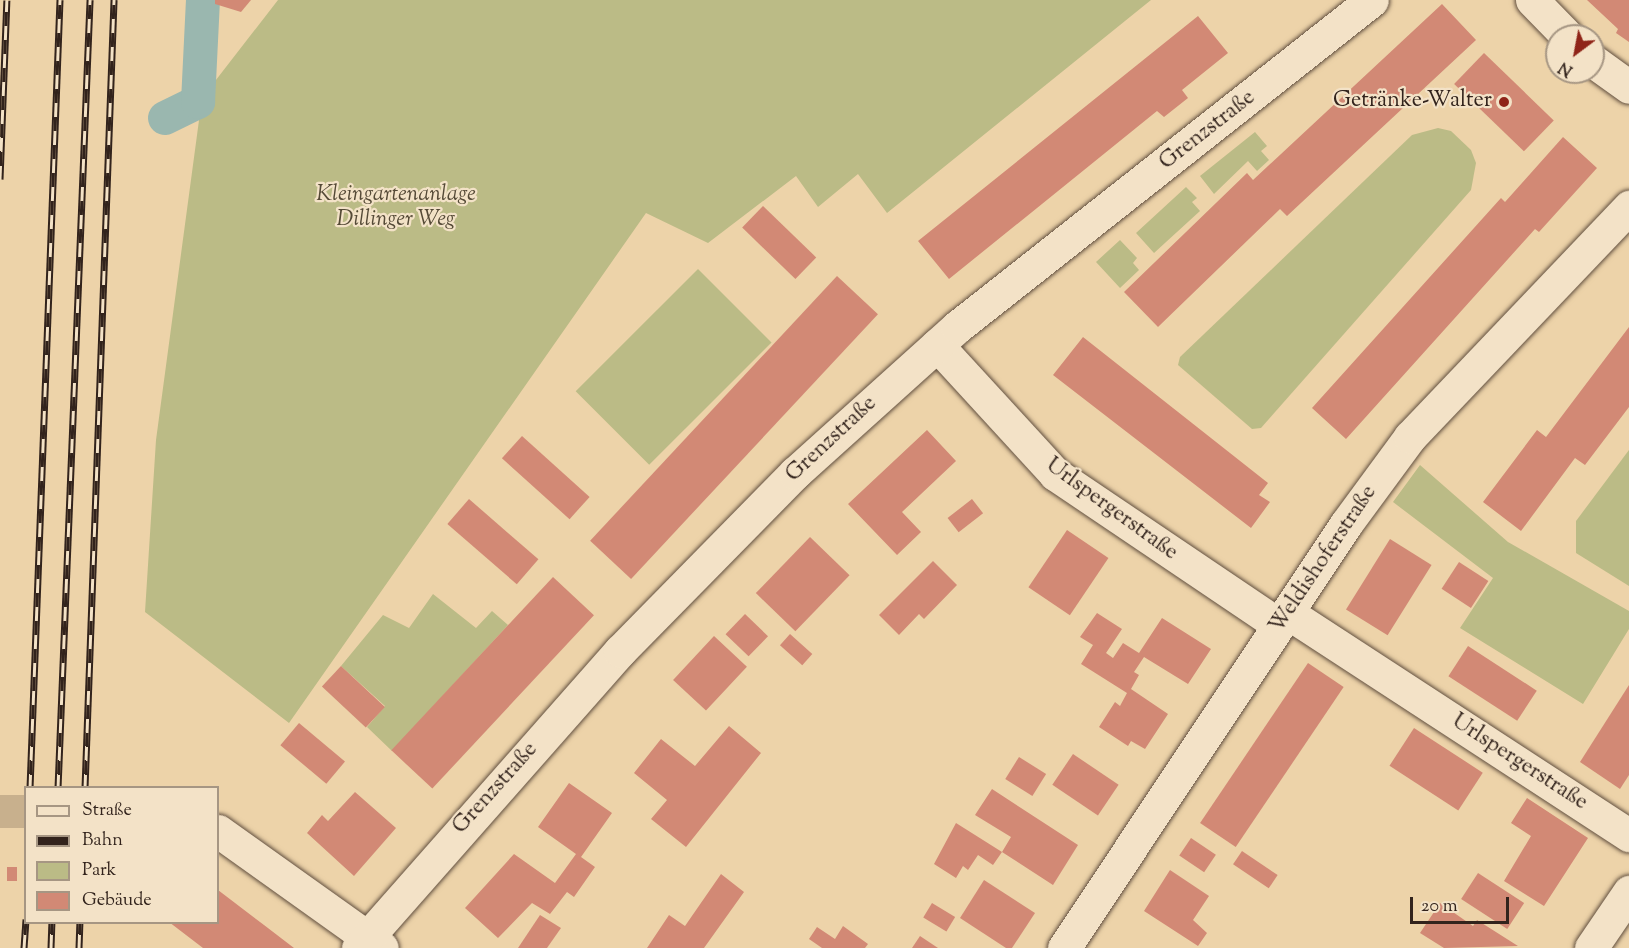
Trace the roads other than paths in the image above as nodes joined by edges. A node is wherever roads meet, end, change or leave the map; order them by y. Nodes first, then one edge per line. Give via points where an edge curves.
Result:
1 (1372, 0) edge
2 (1532, 0) edge
3 (1555, 24) edge
4 (1605, 70) edge
5 (1629, 87) edge
6 (1629, 207) edge
7 (937, 345) junction
8 (1284, 619) junction
9 (219, 832) edge
10 (1629, 835) edge
11 (1629, 892) edge
12 (369, 944) edge
13 (1064, 948) edge
14 (1591, 948) edge

1 - 7 street, Grenzstraße
2 - 3 street
4 - 5 street
6 - 8 street, Weldishoferstraße via 1410,437 1346,524
7 - 8 street, Urlspergerstraße via 1055,474
7 - 12 street, Grenzstraße via 795,473 620,651
8 - 10 street, Urlspergerstraße
8 - 13 street, Weldishoferstraße
9 - 12 street
11 - 14 street

